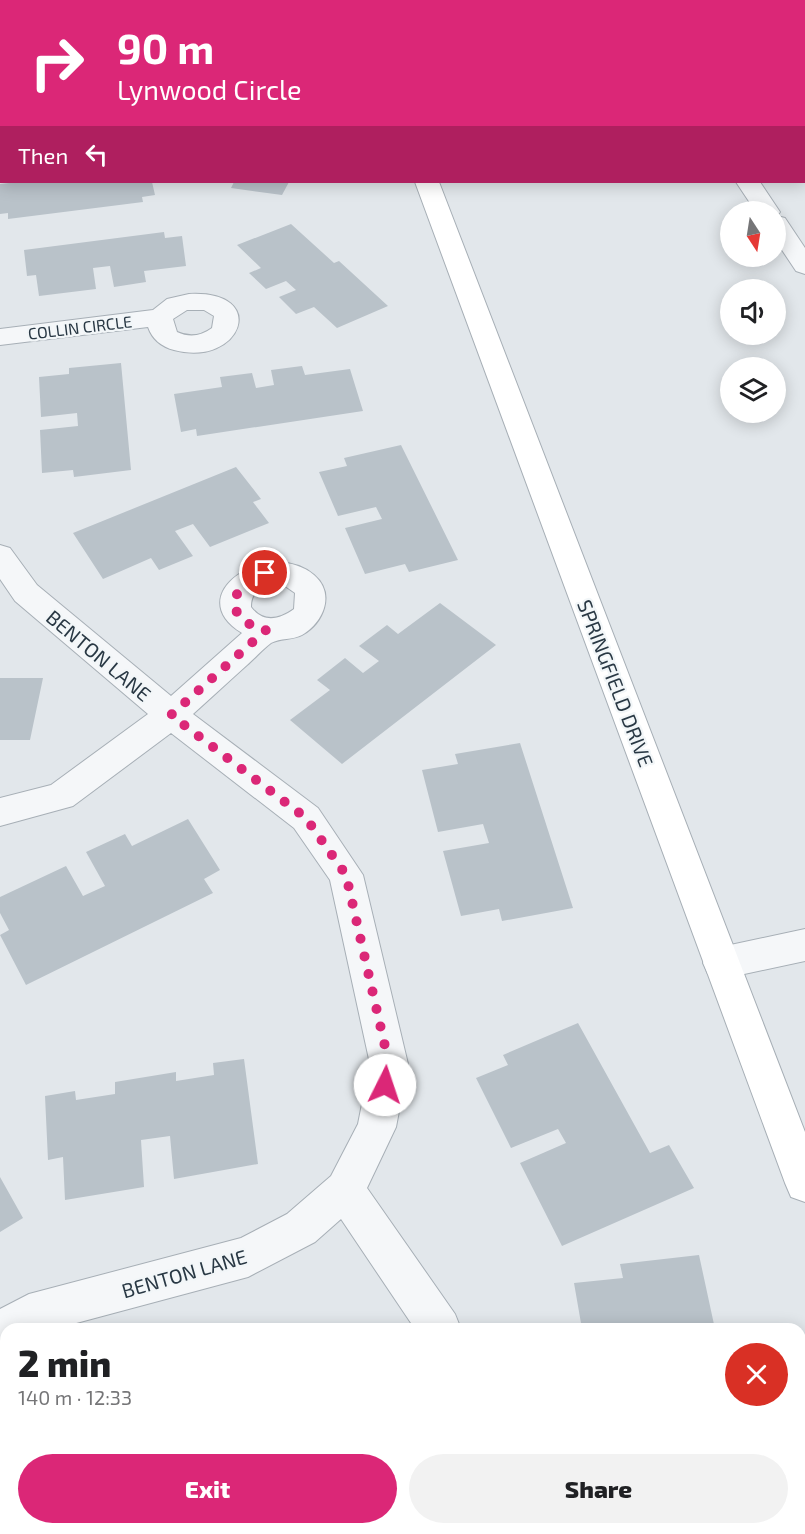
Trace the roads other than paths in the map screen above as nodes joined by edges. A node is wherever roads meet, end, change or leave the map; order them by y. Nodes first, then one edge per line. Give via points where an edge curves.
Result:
1 (427, 183) edge
2 (749, 183) edge
3 (761, 201) edge
4 (786, 238) edge
5 (805, 266) edge
6 (160, 317) dead end
7 (0, 337) edge
8 (0, 556) edge
9 (266, 630) dead end
10 (171, 715) junction
11 (0, 812) edge
12 (805, 945) edge
13 (721, 963) junction
14 (805, 1183) edge
15 (345, 1190) junction
16 (16, 1323) edge
17 (436, 1323) edge

1 - 13 street, SPRINGFIELD DRIVE
2 - 3 street
4 - 5 street
6 - 7 street, COLLIN CIRCLE
8 - 10 street, BENTON LANE via 26,593
9 - 10 street
10 - 11 street via 61,796
10 - 15 street, BENTON LANE via 306,818 346,875 389,1064 376,1127
12 - 13 street
13 - 14 street, SPRINGFIELD DRIVE
15 - 16 street, BENTON LANE via 301,1228 248,1257 29,1315
15 - 17 street

